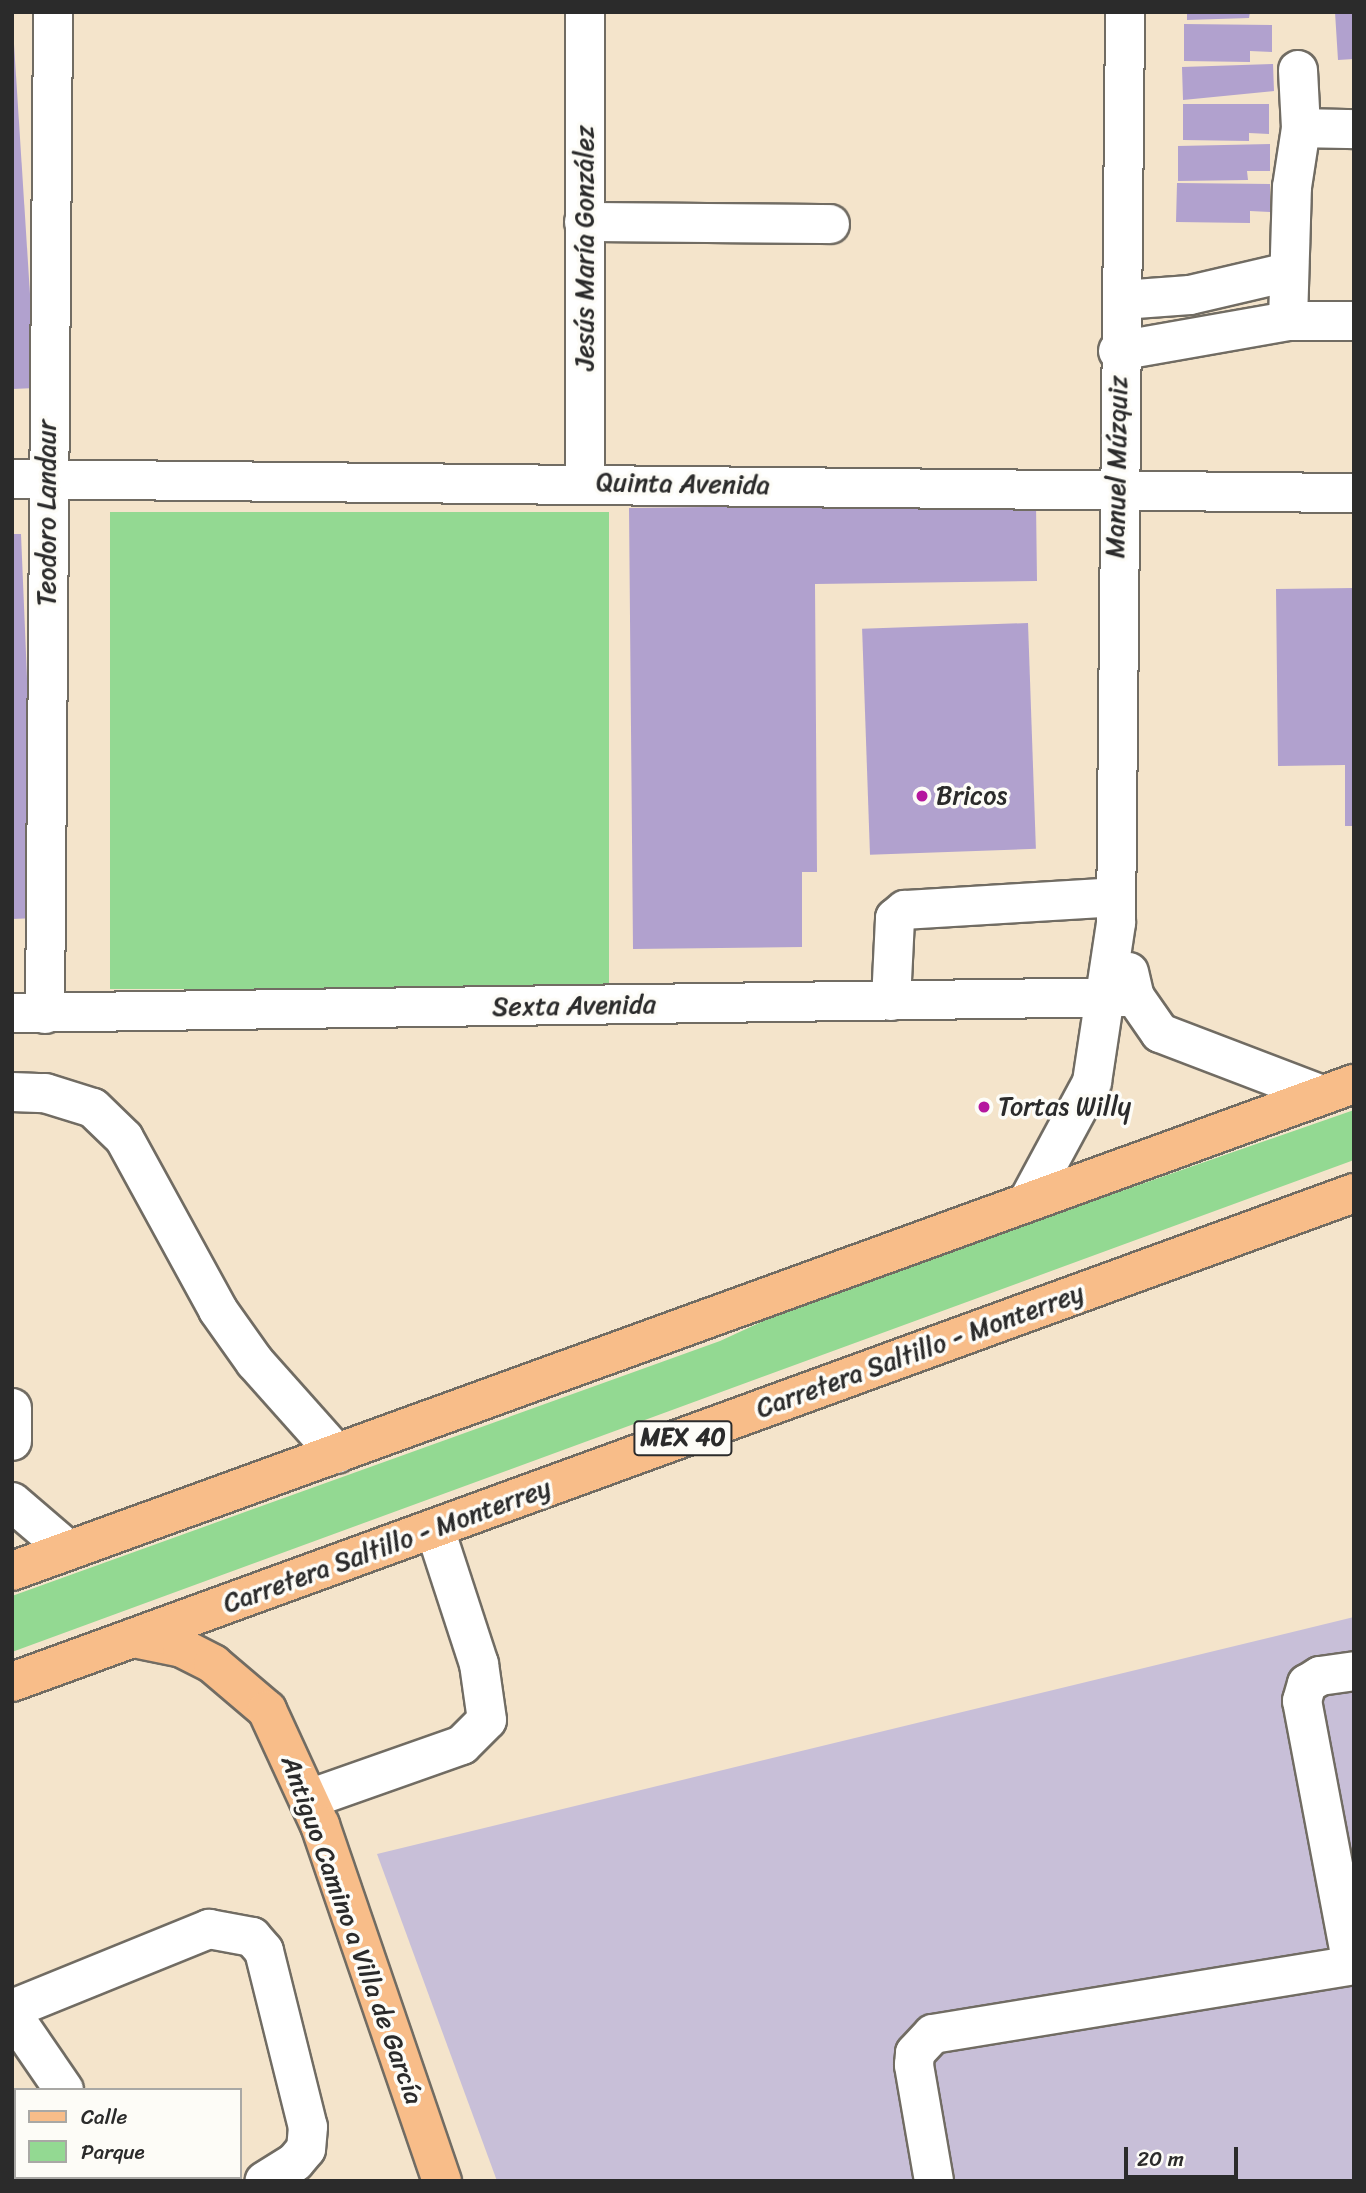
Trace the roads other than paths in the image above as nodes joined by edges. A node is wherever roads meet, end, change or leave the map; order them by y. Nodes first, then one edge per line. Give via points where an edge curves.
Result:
1 (53, 12) edge
2 (586, 12) edge
3 (1125, 12) edge
4 (1298, 70) dead end
5 (1301, 128) junction
6 (1354, 129) edge
7 (584, 222) junction
8 (830, 224) dead end
9 (1288, 272) junction
10 (1122, 300) junction
11 (1288, 321) junction
12 (1354, 321) edge
13 (1118, 351) junction
14 (29, 479) edge
15 (585, 483) junction
16 (1115, 488) junction
17 (1354, 493) edge
18 (1116, 910) junction
19 (1119, 997) junction
20 (891, 1001) junction
21 (29, 1014) edge
22 (1338, 1089) edge
23 (12, 1092) edge
24 (1354, 1193) edge
25 (1028, 1201) junction
26 (12, 1408) edge
27 (12, 1441) edge
28 (337, 1454) junction
29 (12, 1502) edge
30 (435, 1529) junction
31 (68, 1550) junction
32 (12, 1571) edge
33 (133, 1638) junction
34 (1354, 1671) edge
35 (12, 1682) edge
36 (309, 1799) junction
37 (1353, 1965) edge
38 (12, 2011) edge
39 (63, 2088) edge
40 (264, 2181) edge
41 (442, 2181) edge
42 (934, 2181) edge

1 - 14 street, Teodoro Landaur
2 - 7 street, Jesús María González
3 - 10 street, Manuel Múzquiz
4 - 5 street
5 - 6 street
5 - 9 street
7 - 8 street
7 - 15 street, Jesús María González
9 - 10 street via 1190,295
9 - 11 street
10 - 13 street, Manuel Múzquiz
11 - 12 street
11 - 13 street
13 - 16 street, Manuel Múzquiz
14 - 15 street, Quinta Avenida
14 - 21 street, Teodoro Landaur
15 - 16 street, Quinta Avenida
16 - 17 street, Quinta Avenida
16 - 18 street, Manuel Múzquiz
18 - 19 street, Manuel Múzquiz
18 - 20 street via 905,910 894,918
19 - 20 street, Sexta Avenida
19 - 22 street via 1160,1033
19 - 25 street, Manuel Múzquiz via 1092,1082
20 - 21 street, Sexta Avenida
22 - 25 main road
23 - 28 street via 45,1093 93,1108 124,1138 218,1310 255,1362
24 - 30 main road, Carretera Saltillo - Monterrey / MEX 40
25 - 28 main road
26 - 27 street
28 - 31 main road
29 - 31 street
30 - 33 main road, Carretera Saltillo - Monterrey / MEX 40
30 - 36 street via 479,1664 486,1720 462,1745
31 - 32 main road
33 - 35 main road, Carretera Saltillo - Monterrey / MEX 40
33 - 36 main road, Antiguo Camino a Villa de García via 182,1648 238,1681 267,1710
34 - 37 street via 1320,1676 1307,1684 1302,1701
36 - 41 main road, Antiguo Camino a Villa de García
37 - 42 street via 933,2034 915,2053 914,2065
38 - 39 street
38 - 40 street via 209,1929 252,1937 264,1951 308,2127 306,2149

